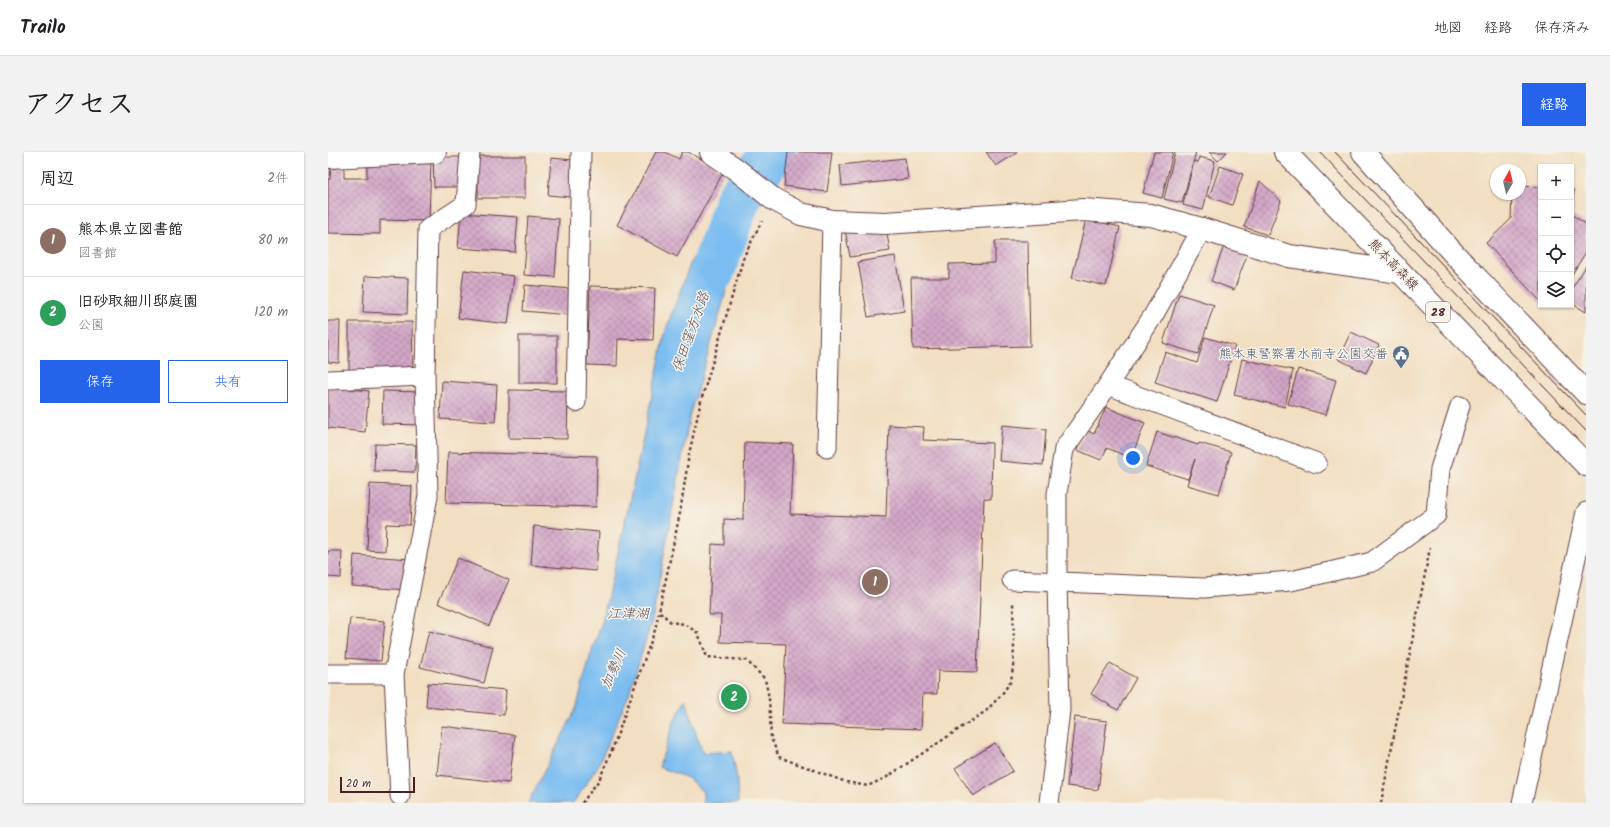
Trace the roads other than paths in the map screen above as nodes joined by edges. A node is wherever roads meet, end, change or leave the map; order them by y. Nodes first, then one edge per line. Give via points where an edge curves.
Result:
1 (435, 152) edge
2 (470, 152) edge
3 (581, 152) edge
4 (711, 152) edge
5 (1363, 152) edge
6 (1292, 154) edge
7 (328, 157) edge
8 (832, 221) junction
9 (1202, 229) junction
10 (1400, 272) junction
11 (426, 376) junction
12 (328, 380) edge
13 (1108, 385) junction
14 (1586, 393) edge
15 (576, 402) dead end
16 (1460, 406) dead end
17 (827, 448) dead end
18 (1317, 463) dead end
19 (1586, 465) edge
20 (1586, 512) edge
21 (1012, 580) road end
22 (1057, 582) junction
23 (328, 674) edge
24 (394, 674) junction
25 (400, 796) dead end
26 (1049, 803) edge
27 (1522, 803) edge

1 - 7 street
2 - 11 street via 466,204 428,230
3 - 15 street
4 - 8 street via 772,198 800,214
5 - 14 street via 1455,255
6 - 10 street, 熊本高森線 / 28
8 - 9 street via 885,223 1083,210 1151,215
8 - 17 street
9 - 10 street via 1289,256
9 - 13 street via 1153,316
10 - 19 street, 熊本高森線 / 28
11 - 12 street
11 - 24 street via 428,496
13 - 18 street
13 - 22 street via 1064,449 1057,494
16 - 22 street via 1440,469 1436,515 1372,562 1291,581 1204,588
20 - 27 street
21 - 22 street
22 - 26 street via 1060,710
23 - 24 street
24 - 25 street

